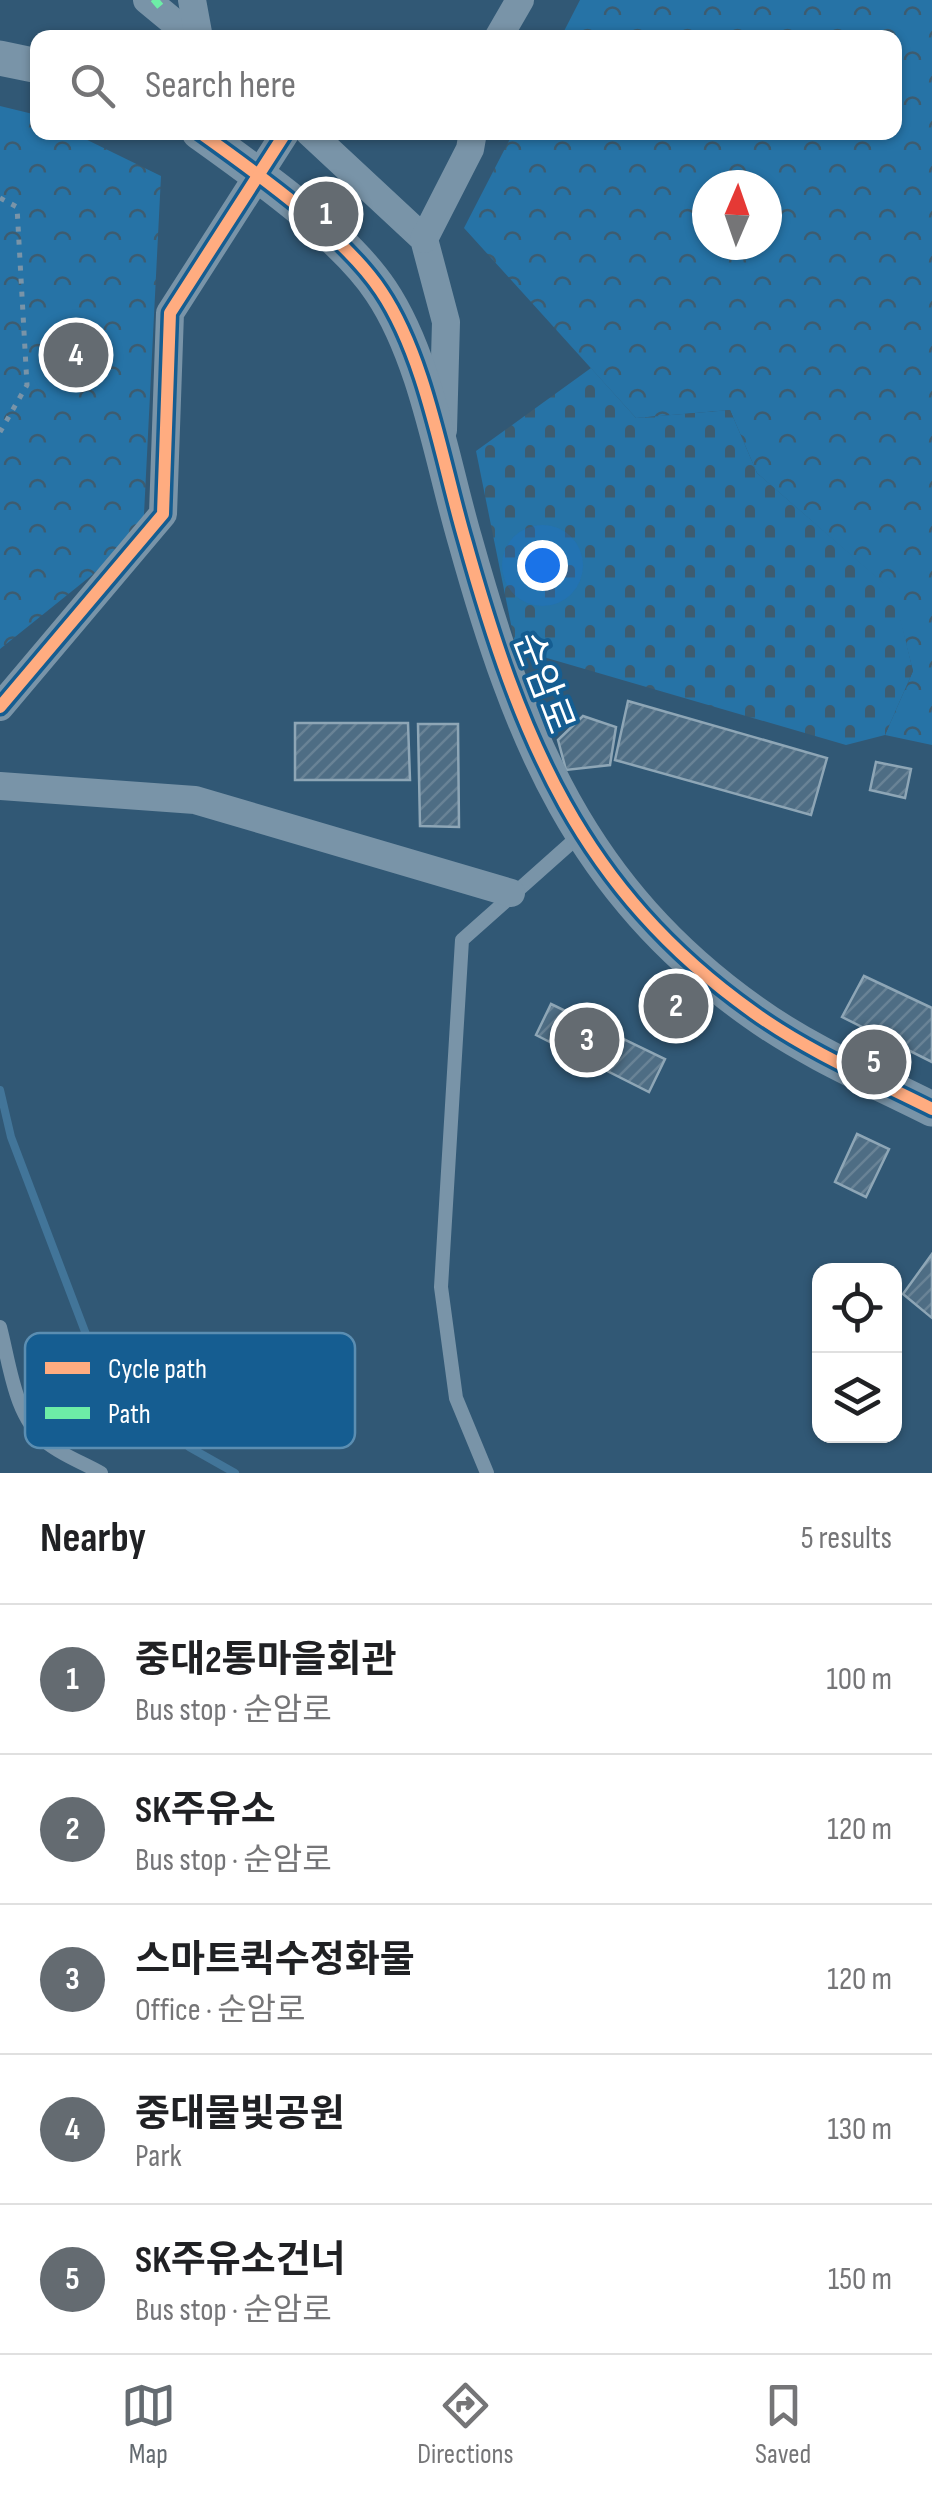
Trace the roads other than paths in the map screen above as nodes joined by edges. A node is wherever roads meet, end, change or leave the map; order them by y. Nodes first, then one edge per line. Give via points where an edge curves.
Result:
1 (192, 0) edge
2 (520, 0) edge
3 (154, 2) edge
4 (187, 30) edge
5 (195, 30) edge
6 (503, 30) edge
7 (0, 58) edge
8 (30, 64) edge
9 (210, 140) edge
10 (281, 140) edge
11 (318, 140) edge
12 (472, 140) edge
13 (258, 175) junction
14 (424, 238) junction
15 (442, 461) junction
16 (0, 707) edge
17 (0, 786) edge
18 (580, 835) junction
19 (511, 893) junction
20 (932, 1109) edge
21 (0, 1327) edge
22 (25, 1413) edge
23 (57, 1448) edge
24 (101, 1473) edge
25 (487, 1473) edge

1 - 5 street
2 - 6 street
3 - 4 street
7 - 8 street
9 - 13 street, 순암로
10 - 13 street
11 - 14 street
12 - 14 street
13 - 15 street, 순암로 via 380,289 409,344
13 - 16 street via 170,313 162,514
14 - 15 street via 446,322
15 - 18 street, 순암로 via 500,664
17 - 19 street via 195,800
18 - 19 lane
18 - 20 street, 순암로 via 628,900 686,960 755,1014
19 - 25 lane via 462,940 441,1286 456,1398
21 - 22 lane
23 - 24 lane

